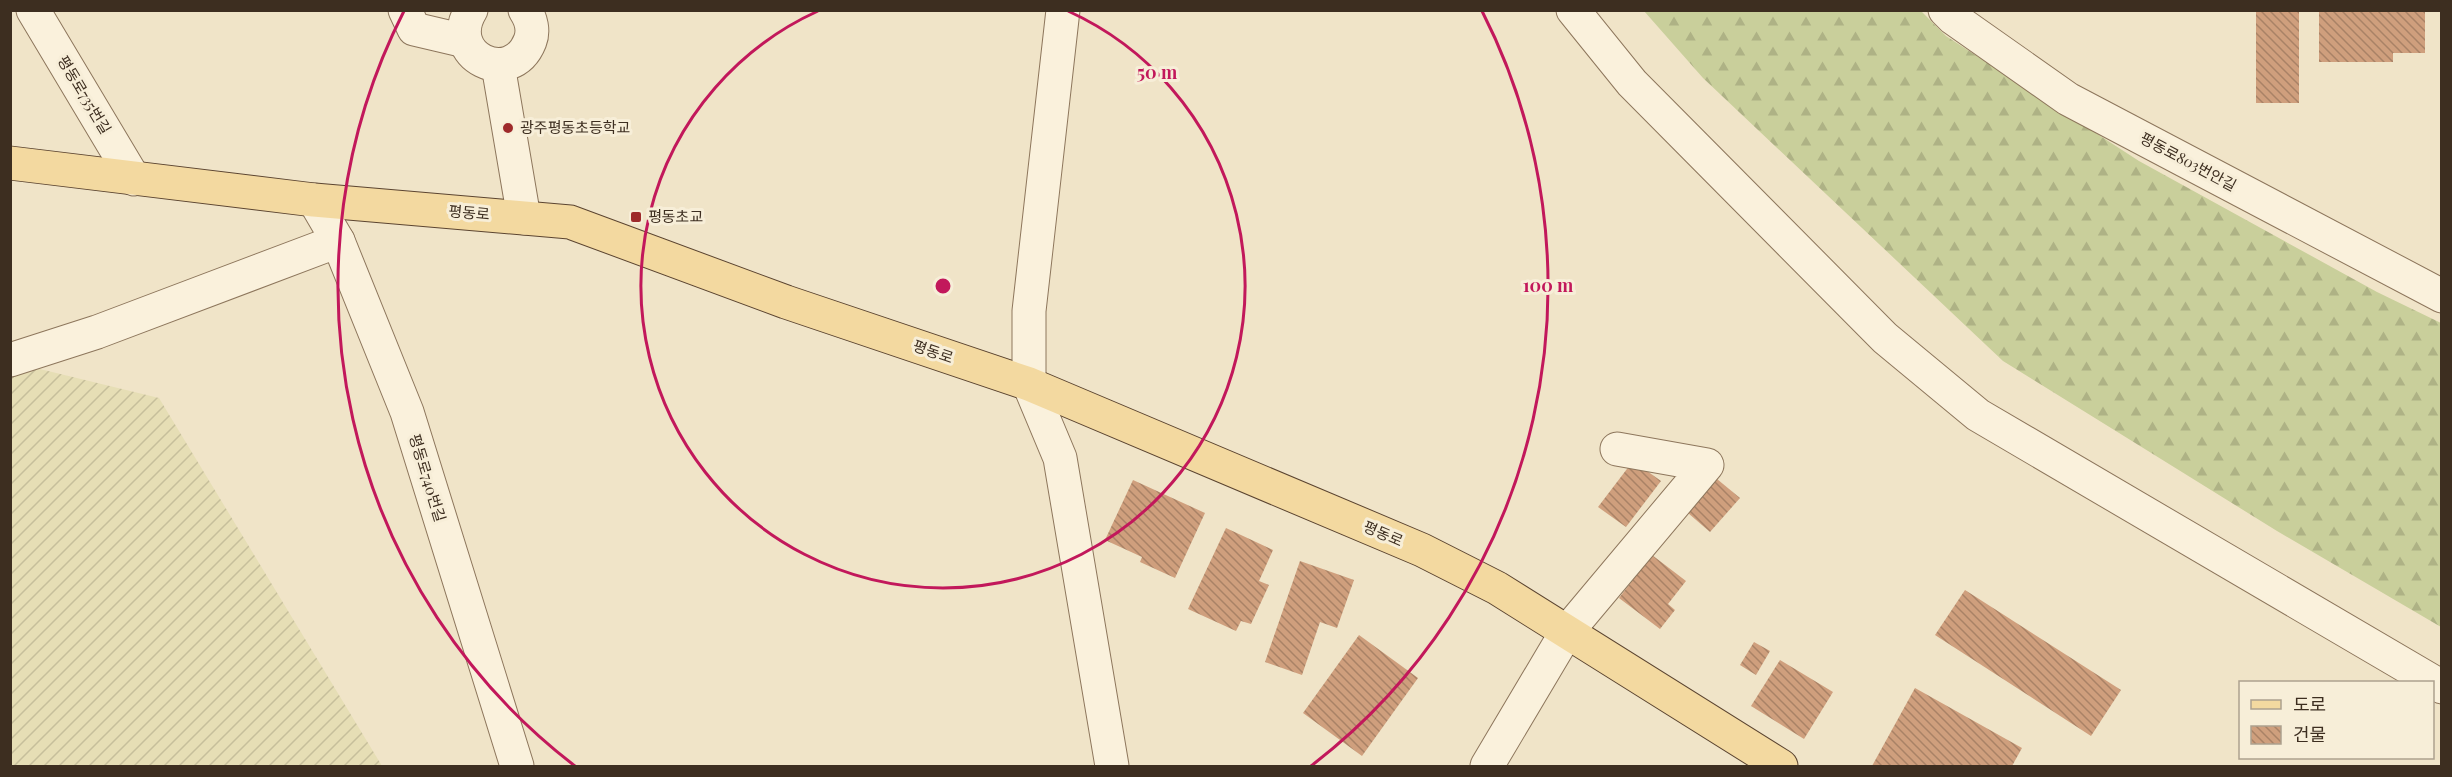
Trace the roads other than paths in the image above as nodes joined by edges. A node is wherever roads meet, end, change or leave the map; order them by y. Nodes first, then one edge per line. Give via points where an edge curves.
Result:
1 (33, 10) edge
2 (405, 10) edge
3 (525, 10) edge
4 (1063, 10) edge
5 (1573, 10) edge
6 (1945, 10) edge
7 (468, 26) edge
8 (498, 65) junction
9 (10, 163) edge
10 (134, 179) junction
11 (314, 200) junction
12 (524, 218) junction
13 (338, 240) junction
14 (2442, 296) edge
15 (10, 360) edge
16 (1029, 384) junction
17 (1617, 449) dead end
18 (1566, 633) junction
19 (2432, 681) edge
20 (517, 766) edge
21 (1112, 766) edge
22 (1487, 766) edge
23 (1781, 766) edge

1 - 10 street, 평동로735번길
2 - 7 street via 414,29
3 - 8 street via 532,26 527,48 510,63
4 - 16 street via 1029,311
5 - 19 street via 1632,83 1885,338 1978,415
6 - 14 street, 평동로803번안길 via 2068,99
7 - 8 street via 470,51 487,63
8 - 12 street
9 - 10 main road, 평동로
10 - 11 main road, 평동로
11 - 12 main road, 평동로
11 - 13 street, 평동로740번길
12 - 16 main road, 평동로 via 570,222 786,302
13 - 15 street via 96,332
13 - 20 street, 평동로740번길 via 407,412
16 - 18 main road, 평동로 via 1422,550 1497,588
16 - 21 street via 1060,458
17 - 18 street via 1707,465
18 - 22 street
18 - 23 main road, 평동로

